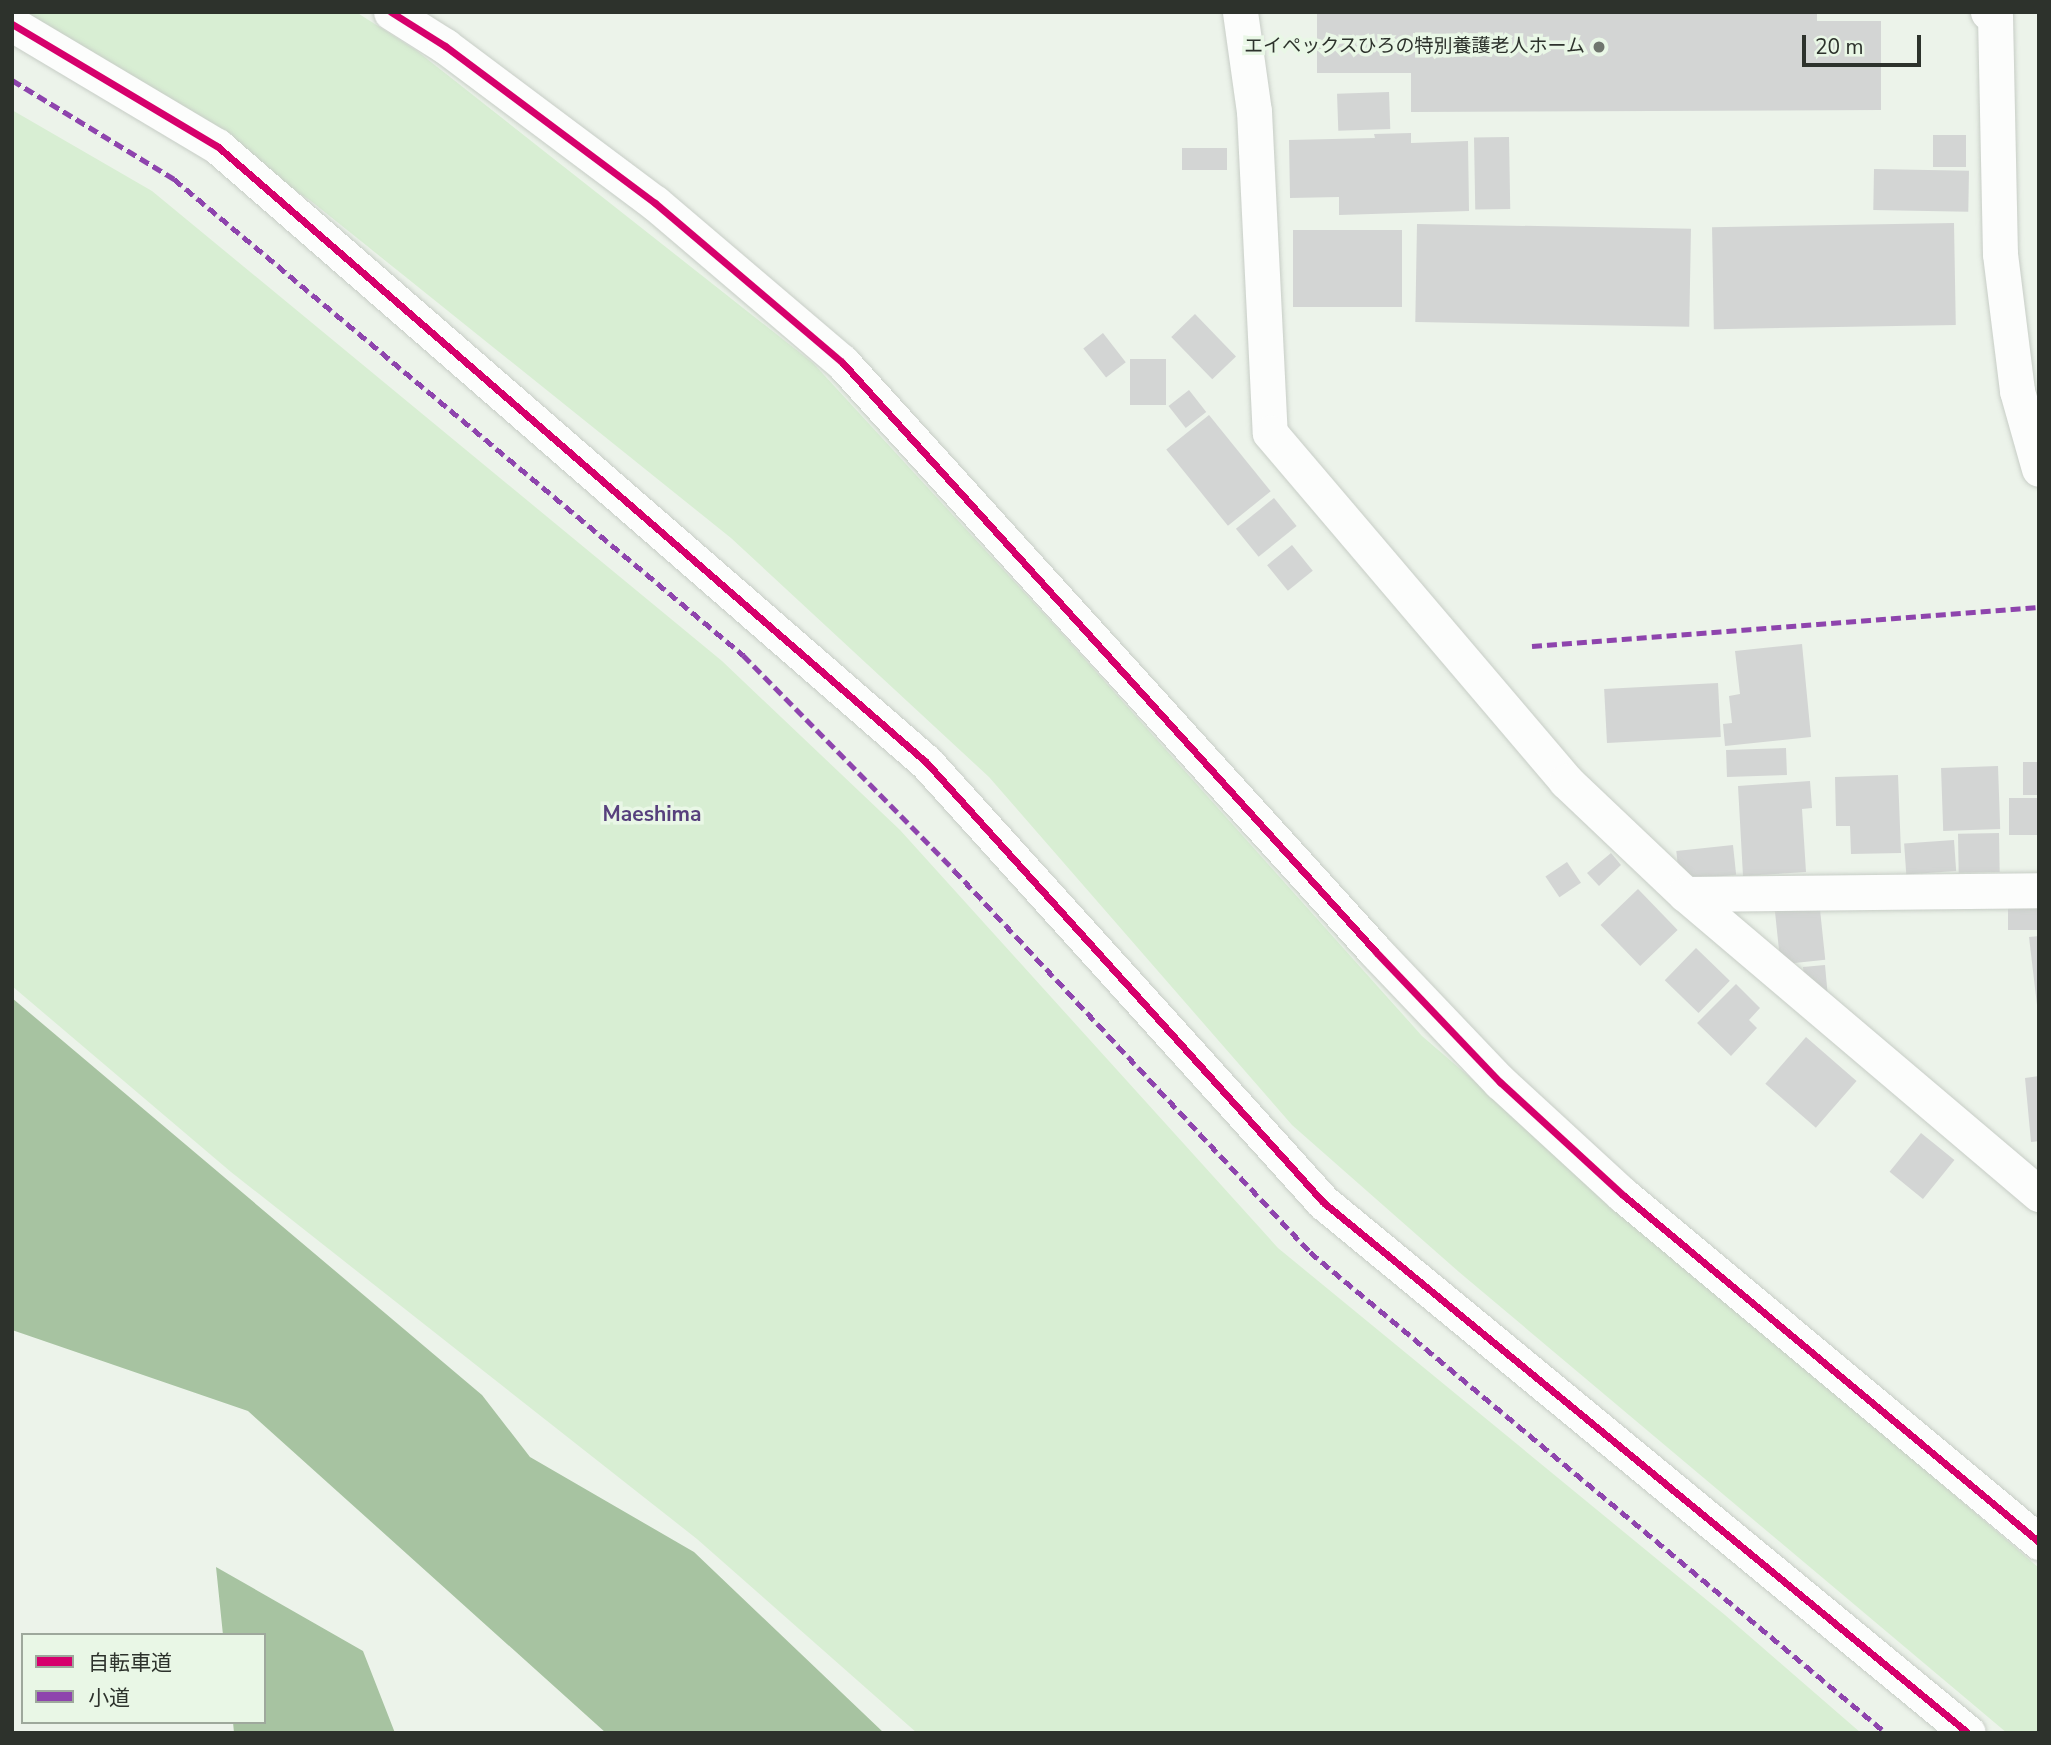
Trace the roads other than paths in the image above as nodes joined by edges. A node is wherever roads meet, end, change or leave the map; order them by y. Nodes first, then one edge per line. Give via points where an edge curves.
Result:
1 (391, 12) edge
2 (1240, 12) edge
3 (1988, 12) edge
4 (12, 24) edge
5 (2039, 469) edge
6 (2039, 890) edge
7 (1685, 894) junction
8 (2039, 1194) edge
9 (2039, 1542) edge
10 (1968, 1733) edge

1 - 9 street via 655,204 842,362 1376,953 1500,1082 1623,1195
2 - 7 street via 1254,111 1270,433 1566,781
3 - 5 street via 1995,16 2000,254 2017,391
4 - 10 street via 216,146 926,762 1323,1202
6 - 7 street
7 - 8 street

